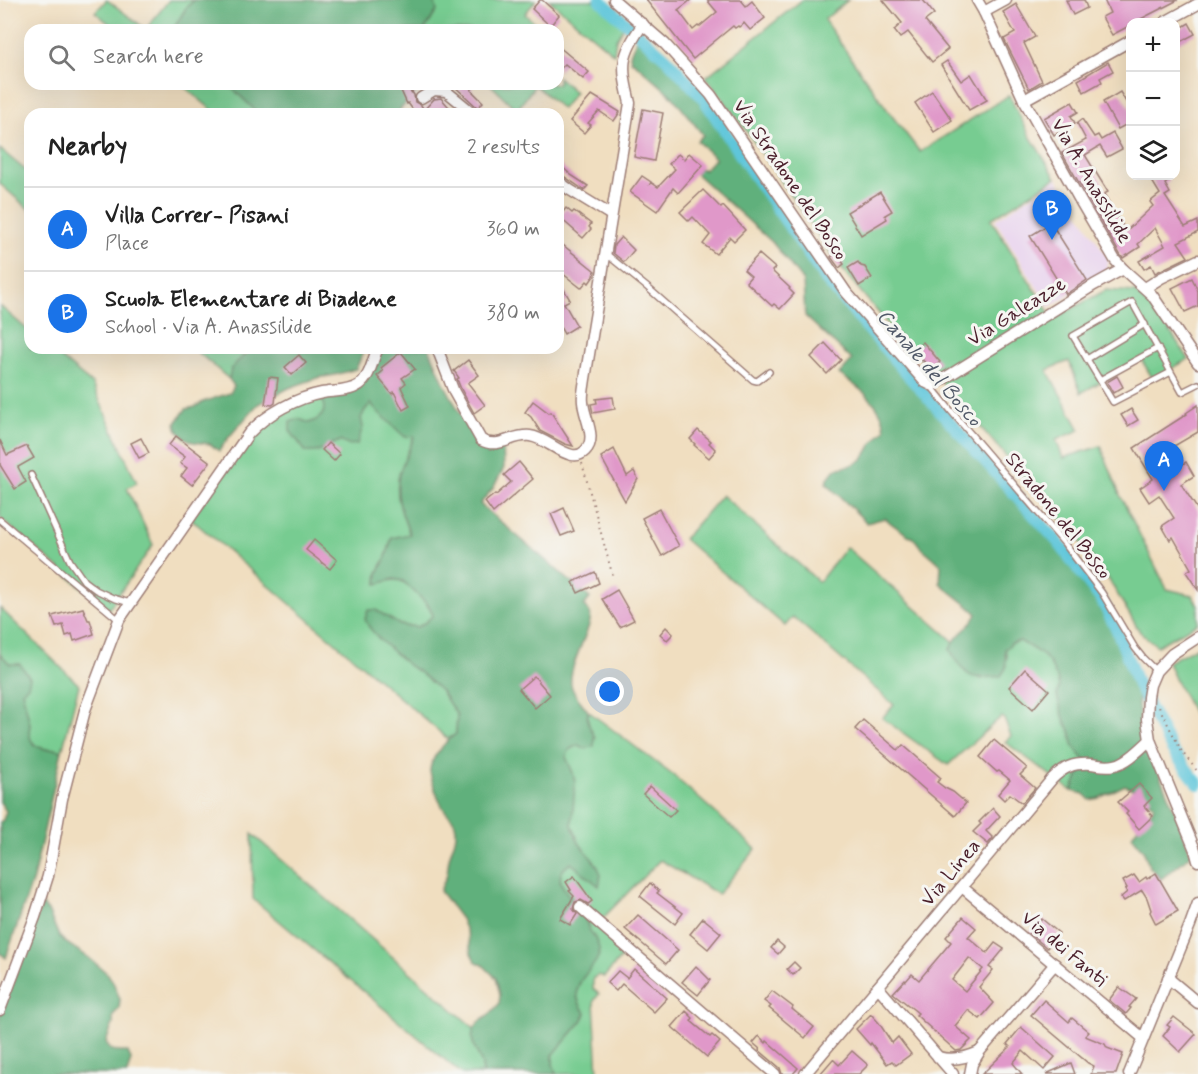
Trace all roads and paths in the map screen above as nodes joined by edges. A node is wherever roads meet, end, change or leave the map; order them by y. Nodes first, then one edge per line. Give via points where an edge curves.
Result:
1 (614, 0) edge
2 (977, 0) edge
3 (1006, 0) edge
4 (1198, 4) edge
5 (984, 12) junction
6 (1172, 18) edge
7 (643, 24) junction
8 (1126, 44) edge
9 (434, 90) edge
10 (434, 90) edge
11 (421, 98) dead end
12 (1024, 100) junction
13 (467, 108) edge
14 (564, 186) edge
15 (611, 215) junction
16 (605, 253) junction
17 (1198, 260) edge
18 (1123, 269) junction
19 (1145, 288) junction
20 (1145, 324) junction
21 (1158, 348) junction
22 (376, 354) edge
23 (439, 354) edge
24 (1087, 359) junction
25 (1198, 363) edge
26 (769, 372) dead end
27 (1171, 372) junction
28 (1100, 380) junction
29 (1198, 384) edge
30 (931, 385) junction
31 (580, 454) junction
32 (31, 475) dead end
33 (0, 520) edge
34 (613, 577) dead end
35 (130, 603) junction
36 (119, 620) junction
37 (1198, 637) edge
38 (1156, 671) junction
39 (1150, 685) junction
40 (1150, 740) junction
41 (1198, 772) edge
42 (1198, 861) edge
43 (962, 887) junction
44 (1198, 903) edge
45 (580, 907) dead end
46 (1055, 964) junction
47 (1168, 978) junction
48 (878, 987) junction
49 (1198, 1003) edge
50 (0, 1010) edge
51 (1143, 1038) junction
52 (980, 1051) junction
53 (938, 1057) junction
54 (776, 1074) edge
55 (805, 1074) edge
56 (953, 1074) edge
57 (970, 1074) edge
58 (1129, 1074) edge

1 - 7 street, Via Stradone del Bosco
2 - 5 street, Via A. Anassilide
3 - 5 street
4 - 6 street
5 - 12 street, Via A. Anassilide
7 - 15 street via 631,40 623,67 630,103
7 - 30 street, Via Stradone del Bosco via 711,95 846,292 922,380
8 - 12 street
9 - 13 street via 446,91
10 - 11 street
12 - 18 street, Via A. Anassilide via 1086,212
14 - 15 street
15 - 16 street
16 - 26 lane via 753,380 758,381
16 - 31 street via 583,403 590,442
17 - 19 street
18 - 19 street, Via A. Anassilide
18 - 30 street, Via Galeazze
19 - 25 street, Via A. Anassilide
20 - 21 lane
20 - 24 lane
20 - 24 lane via 1132,302 1073,336
21 - 27 lane
21 - 28 lane
22 - 35 street via 358,386 308,396 276,411 249,433
23 - 31 street via 454,392 481,440 496,444 531,436 573,455
24 - 28 lane
27 - 28 lane via 1113,402
27 - 29 lane via 1182,392
30 - 38 lane, Stradone del Bosco via 1064,543 1102,592 1135,648
31 - 34 path
32 - 35 lane via 78,574 96,590
33 - 36 lane
35 - 36 street
36 - 50 street via 86,710 62,799 48,876
37 - 38 street via 1172,654
38 - 39 street
39 - 40 street
39 - 41 path via 1182,752
40 - 42 street
40 - 43 street, Via Linea via 1115,765 1074,765 1062,769
43 - 46 street, Via dei Fanti
43 - 48 street, Via Linea
44 - 47 street
45 - 54 street
46 - 51 street, Via dei Fanti
46 - 52 street
47 - 49 street
47 - 51 street
48 - 53 street
48 - 55 street, Via Linea
51 - 58 street
52 - 53 street via 956,1059
52 - 57 street
53 - 56 street

